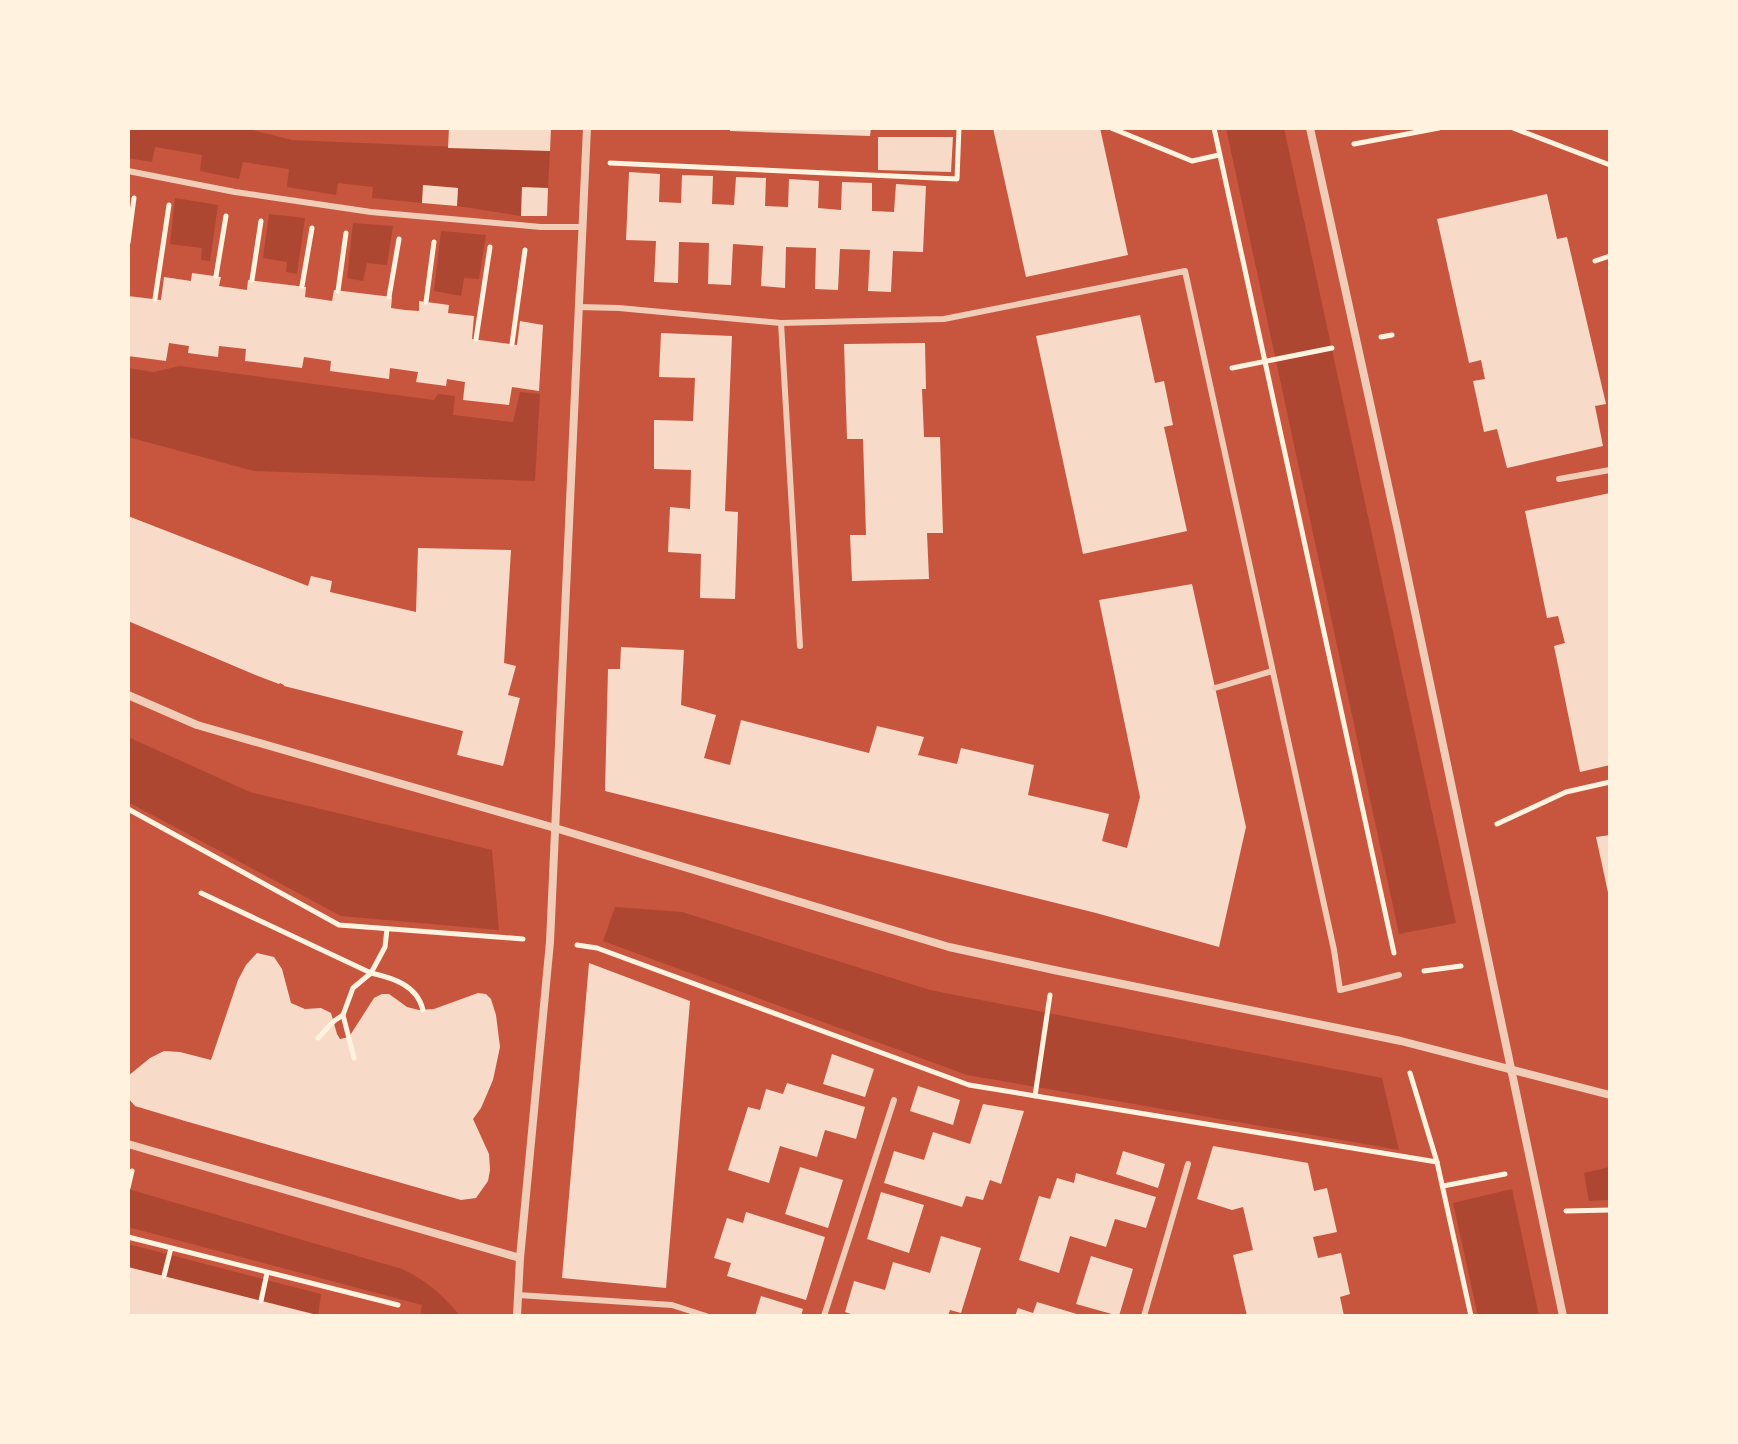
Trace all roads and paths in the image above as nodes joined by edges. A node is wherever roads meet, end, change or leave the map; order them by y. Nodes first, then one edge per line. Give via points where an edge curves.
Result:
1 (587, 128) edge
2 (959, 128) edge
3 (1111, 128) edge
4 (1214, 128) edge
5 (1310, 128) edge
6 (1439, 128) edge
7 (1513, 128) edge
8 (1354, 144) dead end
9 (1219, 155) junction
10 (585, 162) junction
11 (1610, 165) edge
12 (128, 171) edge
13 (137, 173) junction
14 (173, 180) junction
15 (230, 191) junction
16 (265, 196) junction
17 (316, 204) junction
18 (349, 208) junction
19 (403, 214) junction
20 (437, 217) junction
21 (494, 222) junction
22 (528, 225) junction
23 (582, 227) junction
24 (128, 243) edge
25 (1610, 256) edge
26 (1595, 261) dead end
27 (216, 276) dead end
28 (252, 280) dead end
29 (302, 286) dead end
30 (338, 291) dead end
31 (389, 297) dead end
32 (155, 299) dead end
33 (426, 302) dead end
34 (578, 307) junction
35 (781, 323) junction
36 (476, 339) dead end
37 (512, 344) dead end
38 (1332, 348) dead end
39 (1265, 362) junction
40 (1207, 373) junction
41 (1610, 470) edge
42 (1559, 479) dead end
43 (800, 646) dead end
44 (1272, 671) junction
45 (1215, 688) dead end
46 (128, 695) edge
47 (1610, 782) edge
48 (128, 809) edge
49 (1497, 824) dead end
50 (555, 828) junction
51 (201, 893) dead end
52 (387, 929) junction
53 (550, 942) junction
54 (1488, 962) junction
55 (371, 973) junction
56 (1399, 975) junction
57 (423, 1010) dead end
58 (1047, 1012) dead end
59 (343, 1015) junction
60 (318, 1038) dead end
61 (1401, 1041) junction
62 (354, 1058) dead end
63 (1512, 1071) junction
64 (1610, 1095) edge
65 (1035, 1096) junction
66 (894, 1100) dead end
67 (128, 1144) edge
68 (1437, 1162) junction
69 (1188, 1164) dead end
70 (1610, 1210) edge
71 (1541, 1212) junction
72 (128, 1237) edge
73 (171, 1248) junction
74 (520, 1258) junction
75 (267, 1273) junction
76 (164, 1276) dead end
77 (518, 1295) junction
78 (261, 1301) dead end
79 (398, 1305) dead end
80 (517, 1316) edge
81 (706, 1316) edge
82 (824, 1316) edge
83 (1144, 1316) edge
84 (1471, 1316) edge
85 (1563, 1316) edge

1 - 10 street
2 - 10 path via 957,179
3 - 9 path via 1192,161
4 - 9 path
5 - 54 street
6 - 8 path
7 - 11 path
9 - 39 path
10 - 23 street
12 - 13 lane
13 - 14 lane
13 - 24 path
14 - 15 lane
14 - 32 path
15 - 16 lane
15 - 27 path
16 - 17 lane
16 - 28 path
17 - 18 lane
17 - 29 path
18 - 19 lane
18 - 30 path
19 - 20 lane
19 - 31 path
20 - 21 lane
20 - 33 path
21 - 22 lane
21 - 36 path
22 - 23 lane
22 - 37 path
23 - 34 street
25 - 26 path
34 - 35 lane
34 - 50 street
35 - 40 lane via 944,319 1185,271
35 - 43 lane
38 - 39 path
39 - 40 path
39 - 56 path
40 - 44 lane
41 - 42 lane
44 - 45 lane
44 - 56 lane via 1340,990
46 - 50 street via 197,725
47 - 49 path via 1566,792
48 - 52 path via 339,925
50 - 53 street
50 - 61 street via 949,947
51 - 55 path
52 - 53 path
52 - 55 path via 385,947
53 - 65 path via 597,948 969,1085
53 - 74 street
54 - 56 path
54 - 63 street
55 - 57 path via 409,987
55 - 59 path via 353,988
58 - 65 path
59 - 60 path
59 - 62 path
61 - 63 street
61 - 68 path
63 - 64 street
63 - 71 street
65 - 68 path
66 - 82 lane
67 - 74 street
68 - 84 path
69 - 83 lane
70 - 71 path
71 - 85 street
72 - 73 path
73 - 75 path
73 - 76 path
74 - 77 street
75 - 78 path
75 - 79 path
77 - 80 street
77 - 81 lane via 672,1305

